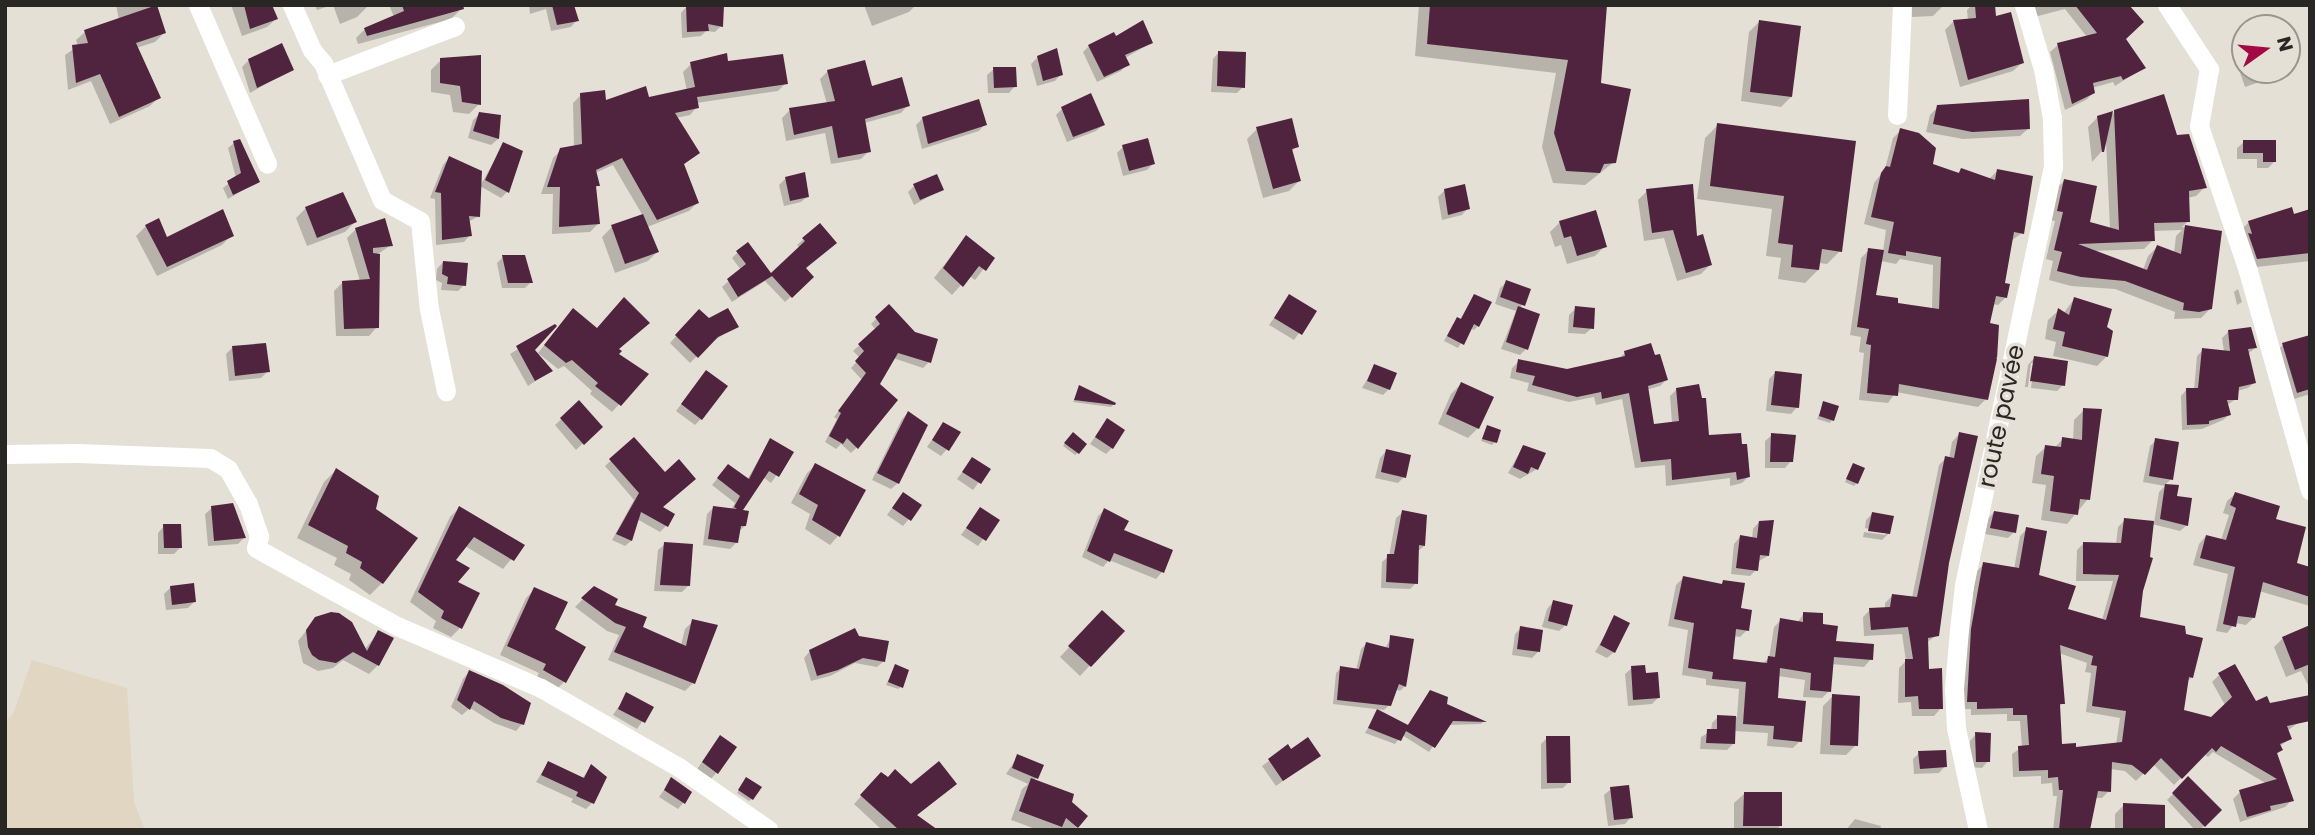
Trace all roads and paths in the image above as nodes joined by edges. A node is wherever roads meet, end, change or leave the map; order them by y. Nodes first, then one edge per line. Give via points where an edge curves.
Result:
1 (198, 5) edge
2 (292, 5) edge
3 (1902, 5) edge
4 (2024, 5) edge
5 (2167, 5) edge
6 (455, 26) dead end
7 (327, 75) junction
8 (1897, 115) dead end
9 (267, 164) dead end
10 (446, 391) dead end
11 (5, 454) edge
12 (2310, 490) edge
13 (769, 830) edge
14 (1978, 830) edge

1 - 9 street
2 - 7 street
3 - 8 street
4 - 14 street, route pavée via 2053,118 2053,166 1964,584 1954,688 1956,728
5 - 12 street via 2209,69 2199,126 2248,271
6 - 7 street
7 - 10 street via 382,200 420,221 429,309
11 - 13 street via 210,458 228,469 248,504 259,536 256,548 397,625 541,688 680,768

